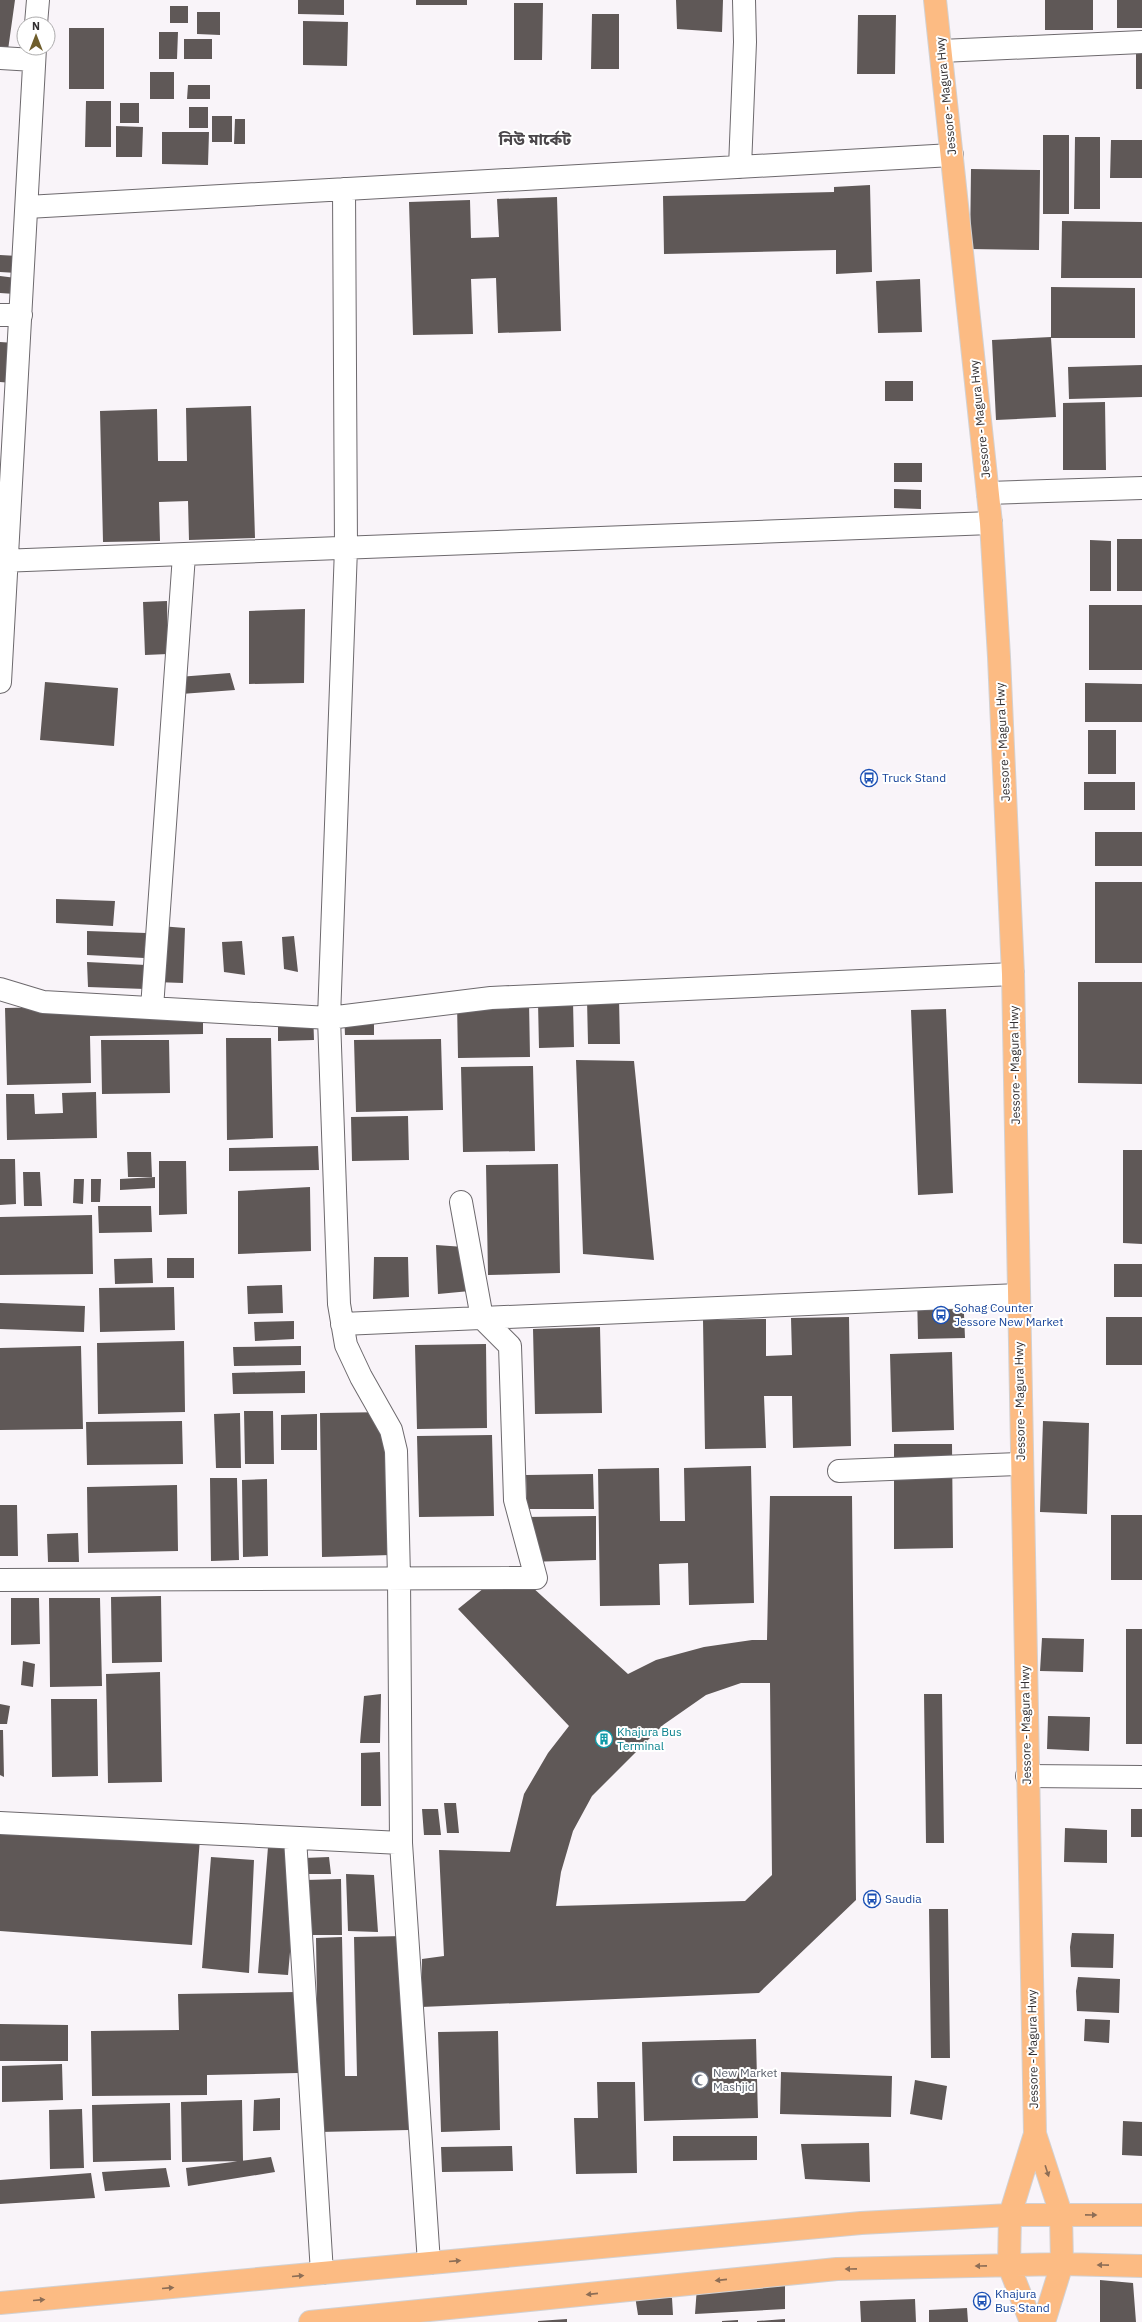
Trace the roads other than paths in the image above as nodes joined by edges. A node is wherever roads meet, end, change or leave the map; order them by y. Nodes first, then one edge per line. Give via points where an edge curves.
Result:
1 (38, 0) edge
2 (744, 0) edge
3 (935, 0) edge
4 (37, 16) edge
5 (1142, 42) edge
6 (941, 52) junction
7 (18, 56) edge
8 (35, 56) edge
9 (0, 58) edge
10 (952, 155) junction
11 (740, 167) junction
12 (344, 189) junction
13 (27, 207) junction
14 (10, 315) edge
15 (1142, 488) edge
16 (988, 493) junction
17 (991, 523) junction
18 (346, 548) junction
19 (184, 555) junction
20 (4, 562) edge
21 (0, 682) edge
22 (1013, 974) junction
23 (0, 989) edge
24 (152, 1008) junction
25 (329, 1018) junction
26 (461, 1202) dead end
27 (1018, 1295) junction
28 (482, 1318) junction
29 (342, 1324) junction
30 (1022, 1464) junction
31 (838, 1471) dead end
32 (399, 1578) junction
33 (0, 1580) edge
34 (1027, 1776) junction
35 (1142, 1777) edge
36 (0, 1823) edge
37 (295, 1838) junction
38 (401, 1844) junction
39 (1034, 2134) junction
40 (1061, 2214) junction
41 (1010, 2215) junction
42 (1142, 2215) edge
43 (429, 2263) junction
44 (1062, 2264) junction
45 (1009, 2266) junction
46 (1142, 2266) edge
47 (322, 2273) junction
48 (0, 2304) edge
49 (368, 2319) edge
50 (310, 2322) edge
51 (1031, 2322) edge
52 (1044, 2322) edge

1 - 4 street
2 - 11 street via 745,42
3 - 6 highway, Jessore - Magura Hwy
5 - 6 street
6 - 10 highway, Jessore - Magura Hwy
7 - 9 street
8 - 13 street
10 - 11 street
10 - 16 highway, Jessore - Magura Hwy
11 - 12 street
12 - 13 street
12 - 18 street
13 - 14 street
14 - 20 street
15 - 16 street
16 - 17 highway, Jessore - Magura Hwy
17 - 18 street
17 - 22 highway, Jessore - Magura Hwy
18 - 19 street
18 - 25 street
19 - 20 street
19 - 24 street
20 - 21 street
22 - 25 street via 491,998
22 - 27 highway, Jessore - Magura Hwy
23 - 24 street via 43,1002
24 - 25 street
25 - 29 street via 339,1304
26 - 28 street
27 - 28 street
27 - 30 highway, Jessore - Magura Hwy
28 - 29 street
28 - 32 street via 510,1346 515,1500 536,1578
29 - 32 street via 346,1345 391,1430 396,1451
30 - 31 street
30 - 34 highway, Jessore - Magura Hwy
32 - 33 street
32 - 38 street
34 - 35 street
34 - 39 highway, Jessore - Magura Hwy
36 - 37 street
37 - 38 street
37 - 47 street
38 - 43 street
39 -> 40 highway, Jessore - Magura Hwy
39 - 41 highway, Jessore - Magura Hwy
40 - 41 highway
40 -> 42 highway
40 - 44 highway, Jessore - Magura Hwy
43 -> 41 highway via 861,2223
41 - 45 highway, Jessore - Magura Hwy
43 - 47 highway
44 - 45 highway
46 -> 44 highway
44 - 52 highway, Jessore - Magura Hwy
45 -> 49 highway via 837,2269
45 - 51 highway, Jessore - Magura Hwy
48 -> 47 highway
49 - 50 highway

